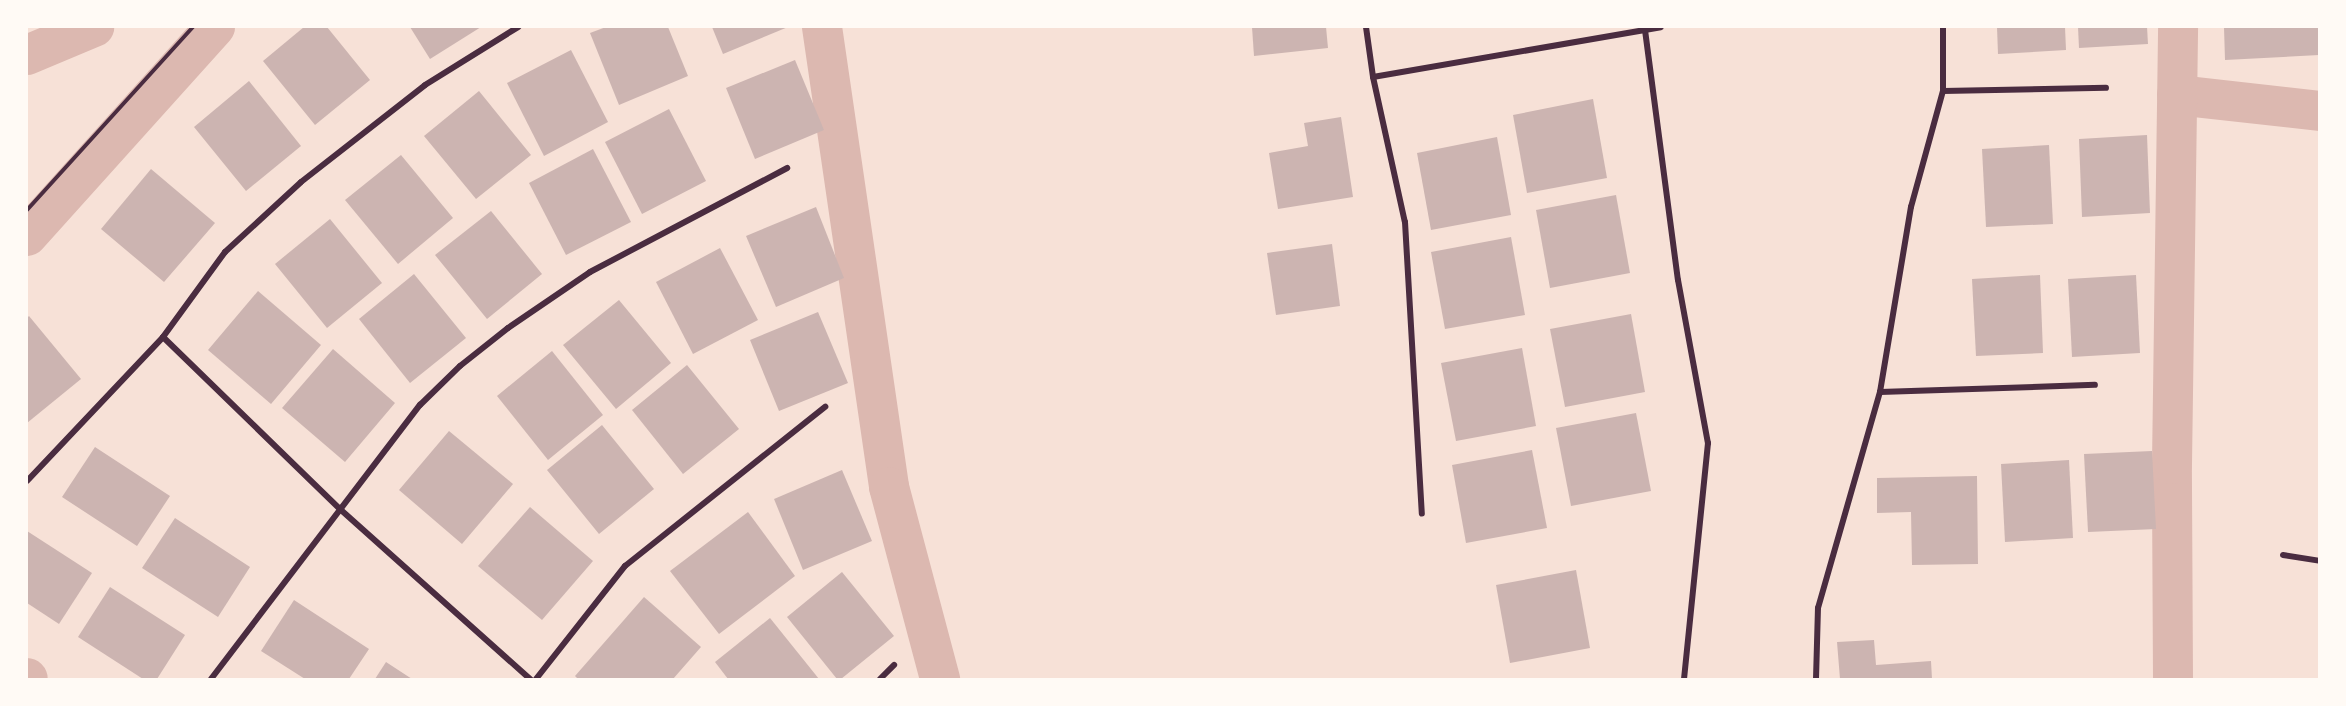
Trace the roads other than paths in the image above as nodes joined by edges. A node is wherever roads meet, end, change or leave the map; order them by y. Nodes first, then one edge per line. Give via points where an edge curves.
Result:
1 (518, 27) edge
2 (1661, 27) edge
3 (1943, 27) edge
4 (1366, 30) edge
5 (1645, 30) junction
6 (1372, 77) junction
7 (2106, 88) dead end
8 (1942, 91) junction
9 (787, 168) dead end
10 (163, 337) junction
11 (2095, 385) dead end
12 (1880, 392) junction
13 (825, 407) dead end
14 (27, 481) edge
15 (341, 510) junction
16 (1422, 514) dead end
17 (2283, 555) dead end
18 (2319, 561) edge
19 (894, 666) dead end
20 (211, 679) edge
21 (530, 679) edge
22 (536, 679) edge
23 (880, 679) edge
24 (1684, 679) edge
25 (1816, 679) edge

1 - 10 street via 425,85 301,182 225,252
2 - 5 street
3 - 8 street
4 - 6 street
5 - 6 street
5 - 24 street via 1678,280 1708,443
6 - 16 street via 1405,222
7 - 8 street
8 - 12 street via 1911,207
9 - 15 street via 590,272 508,328 460,366 420,405
10 - 14 street
10 - 15 street
11 - 12 street
12 - 25 street via 1818,608
13 - 22 street via 625,566
15 - 20 street
15 - 21 street
17 - 18 street
19 - 23 street

